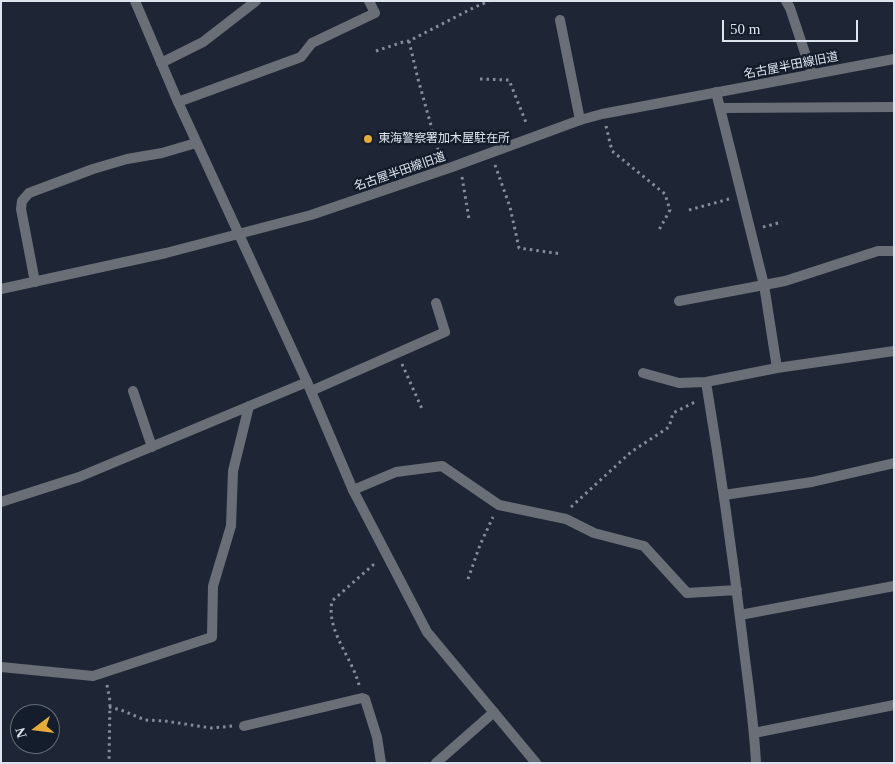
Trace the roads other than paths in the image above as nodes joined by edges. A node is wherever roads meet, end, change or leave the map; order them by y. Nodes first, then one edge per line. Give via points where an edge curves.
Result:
1 (135, 1) edge
2 (256, 1) edge
3 (369, 1) edge
4 (786, 1) edge
5 (560, 20) dead end
6 (894, 59) edge
7 (160, 62) junction
8 (812, 74) junction
9 (716, 92) junction
10 (178, 102) junction
11 (894, 107) edge
12 (720, 108) junction
13 (580, 120) junction
14 (196, 143) junction
15 (238, 233) junction
16 (894, 251) edge
17 (35, 282) junction
18 (764, 285) junction
19 (1, 289) edge
20 (679, 301) dead end
21 (436, 303) dead end
22 (894, 350) edge
23 (778, 368) junction
24 (643, 373) dead end
25 (706, 382) junction
26 (309, 386) junction
27 (133, 391) dead end
28 (249, 406) junction
29 (152, 447) junction
30 (894, 463) edge
31 (353, 490) junction
32 (724, 495) junction
33 (1, 502) edge
34 (894, 586) edge
35 (737, 590) junction
36 (740, 615) junction
37 (1, 666) edge
38 (894, 705) edge
39 (494, 712) junction
40 (244, 726) road end
41 (754, 733) junction
42 (381, 763) edge
43 (436, 763) edge
44 (536, 763) edge
45 (756, 763) edge

1 - 7 street
2 - 7 street via 202,42
3 - 10 street via 375,13 312,43 301,57
4 - 8 street
5 - 13 street
6 - 8 street, 名古屋半田線旧道
7 - 10 street
8 - 9 street, 名古屋半田線旧道
9 - 12 street
9 - 13 street, 名古屋半田線旧道
10 - 14 street
11 - 12 street
12 - 18 street
13 - 15 street, 名古屋半田線旧道 via 311,214
14 - 15 street
14 - 17 street via 93,168 29,193 22,201 21,209
15 - 17 street, 名古屋半田線旧道 via 166,253
15 - 26 street
16 - 18 street via 878,251
17 - 19 street, 名古屋半田線旧道
18 - 20 street
18 - 23 street
21 - 26 street via 445,332
22 - 23 street
23 - 25 street
24 - 25 street via 680,383
25 - 32 street
26 - 28 street
26 - 31 street
27 - 29 street
28 - 29 street
28 - 37 street via 234,471 231,526 213,586 212,637 94,676
29 - 33 street via 79,477
30 - 32 street via 812,482
31 - 35 street via 396,472 442,466 499,505 566,519 594,532 644,546 687,593
31 - 39 street via 427,632
32 - 35 street
34 - 36 street
35 - 36 street
36 - 41 street
38 - 41 street
39 - 43 street
39 - 44 street
40 - 42 street via 362,698 377,737
41 - 45 street

